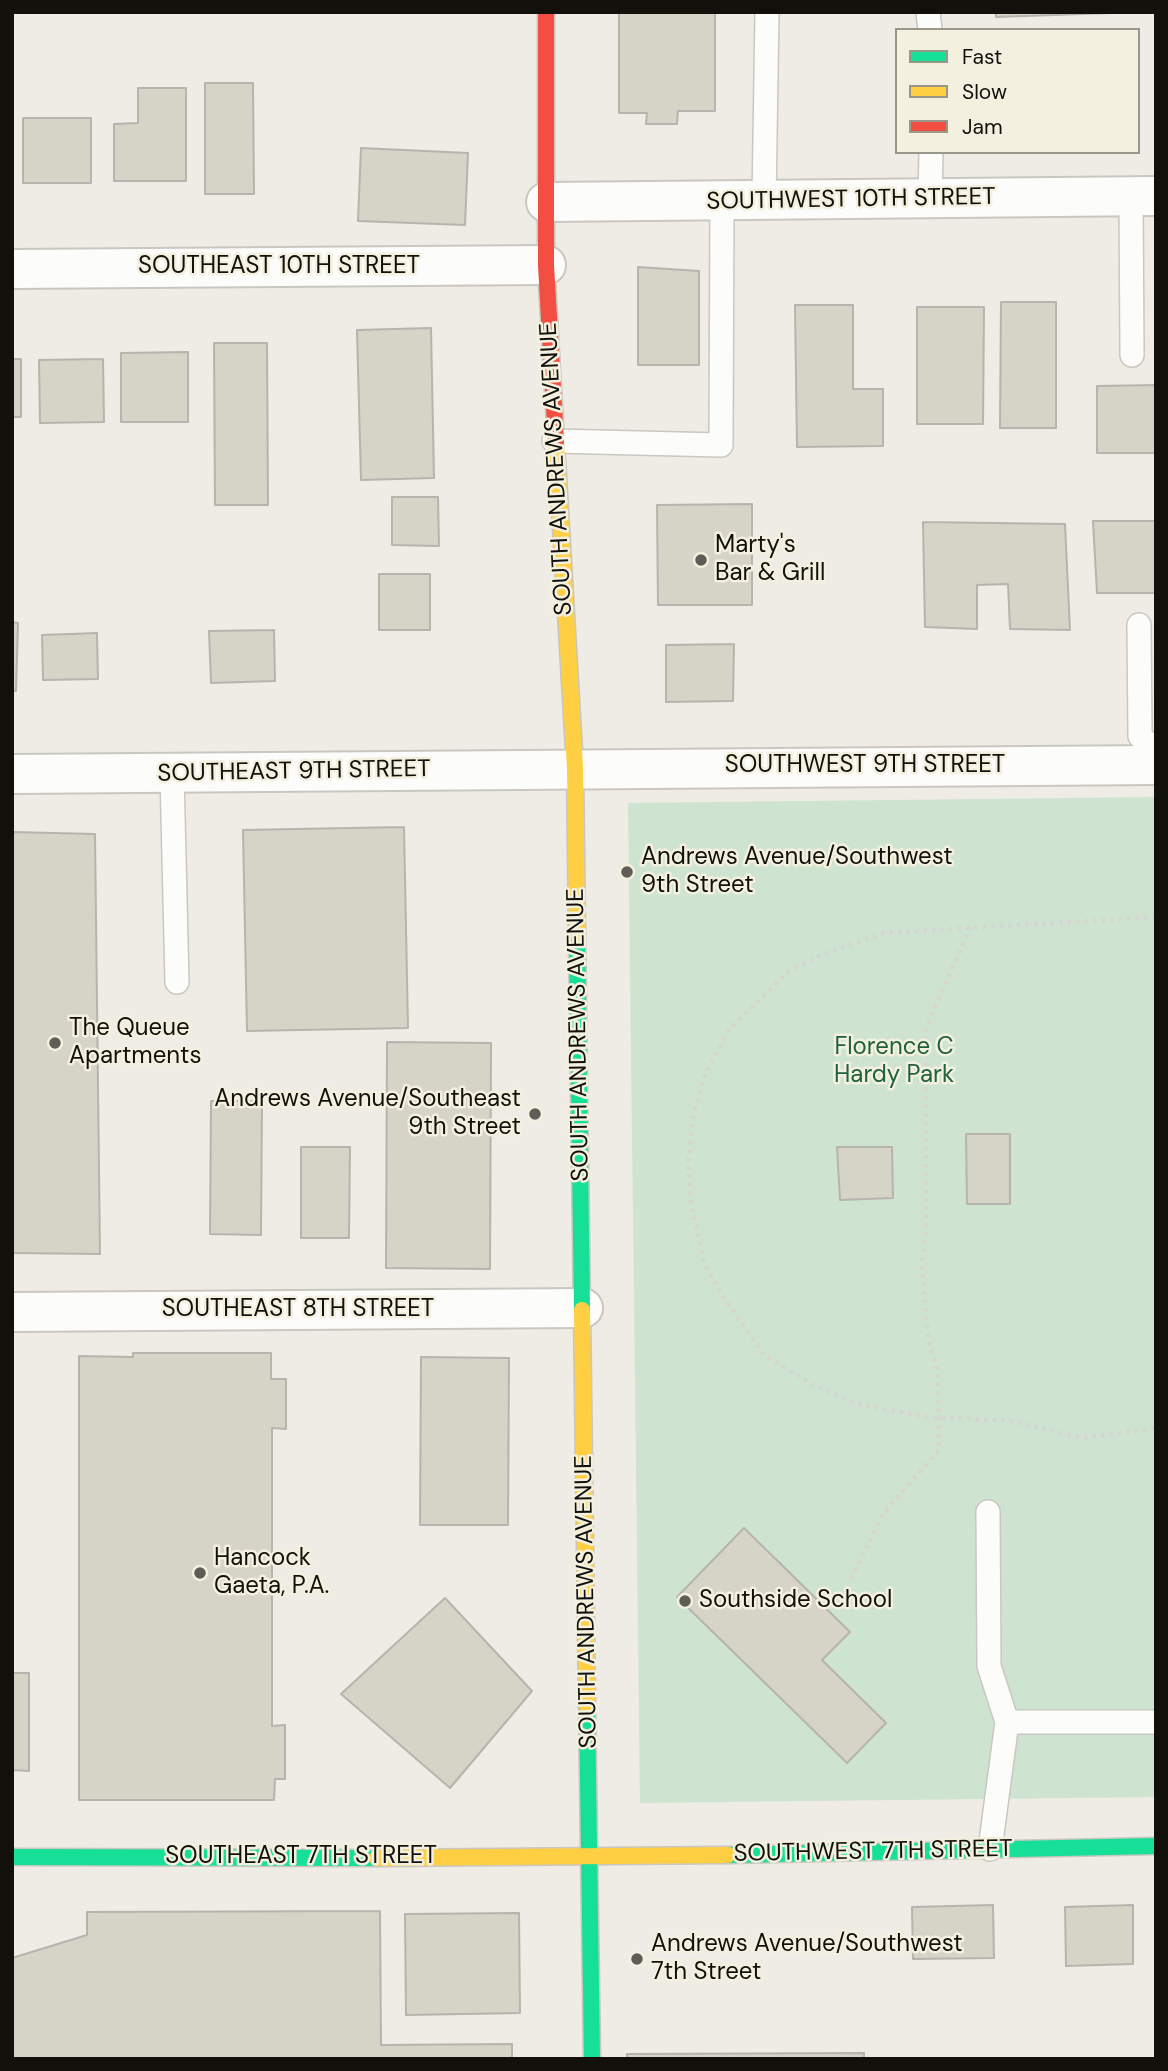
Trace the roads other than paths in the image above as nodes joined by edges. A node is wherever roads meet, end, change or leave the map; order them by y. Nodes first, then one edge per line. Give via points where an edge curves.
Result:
1 (546, 12) edge
2 (767, 12) edge
3 (931, 154) edge
4 (1143, 197) edge
5 (930, 199) junction
6 (722, 201) junction
7 (764, 201) junction
8 (546, 202) junction
9 (546, 265) junction
10 (12, 269) edge
11 (1132, 355) dead end
12 (554, 441) junction
13 (1139, 625) dead end
14 (1156, 752) edge
15 (1156, 765) edge
16 (575, 768) junction
17 (12, 774) edge
18 (172, 774) junction
19 (177, 982) dead end
20 (583, 1308) junction
21 (12, 1312) edge
22 (988, 1512) dead end
23 (1007, 1722) junction
24 (1156, 1723) edge
25 (1156, 1846) edge
26 (990, 1849) junction
27 (12, 1857) edge
28 (590, 1858) junction
29 (592, 2059) edge

1 - 8 main road, SOUTH ANDREWS AVENUE
2 - 7 lane
3 - 5 lane
4 - 5 street, SOUTHWEST 10TH STREET
4 - 11 lane
5 - 7 street, SOUTHWEST 10TH STREET
6 - 7 street, SOUTHWEST 10TH STREET
6 - 8 street, SOUTHWEST 10TH STREET
6 - 12 lane via 721,445
8 - 9 main road, SOUTH ANDREWS AVENUE
9 - 10 street, SOUTHEAST 10TH STREET
9 - 12 main road, SOUTH ANDREWS AVENUE
12 - 16 main road, SOUTH ANDREWS AVENUE
13 - 14 lane via 1140,736
15 - 16 street, SOUTHWEST 9TH STREET
16 - 18 street, SOUTHEAST 9TH STREET
16 - 20 main road, SOUTH ANDREWS AVENUE
17 - 18 street, SOUTHEAST 9TH STREET
18 - 19 lane
20 - 21 street, SOUTHEAST 8TH STREET
20 - 28 main road, SOUTH ANDREWS AVENUE
22 - 23 lane via 989,1665
23 - 24 lane
23 - 26 lane
25 - 26 main road, SOUTHWEST 7TH STREET
26 - 28 main road, SOUTHWEST 7TH STREET
27 - 28 main road, SOUTHEAST 7TH STREET
28 - 29 main road, SOUTH ANDREWS AVENUE

